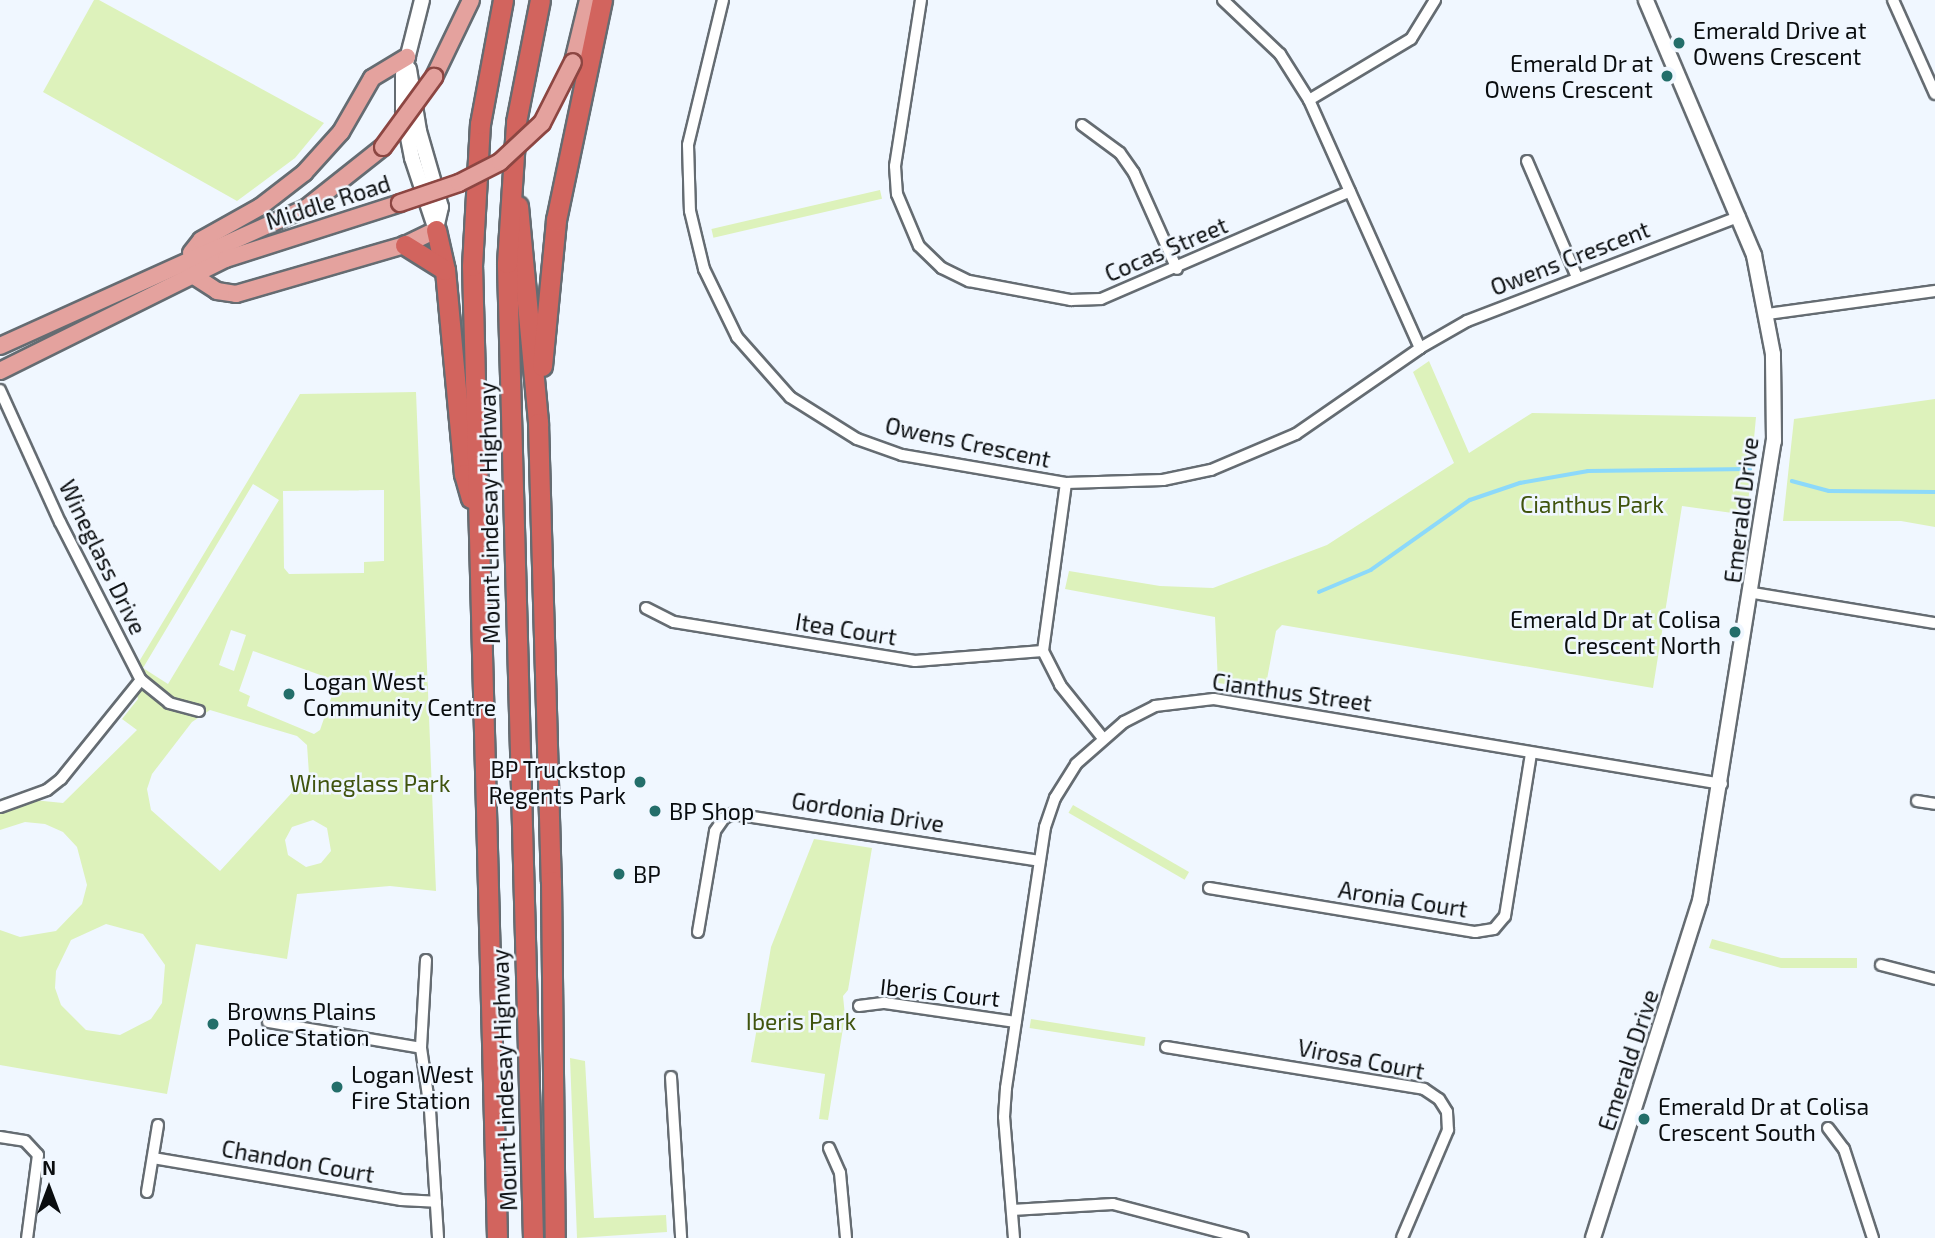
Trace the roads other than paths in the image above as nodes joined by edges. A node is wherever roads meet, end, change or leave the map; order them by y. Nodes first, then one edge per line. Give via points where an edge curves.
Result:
1 (422, 0) edge
2 (471, 0) edge
3 (503, 0) edge
4 (540, 0) edge
5 (588, 0) edge
6 (602, 0) edge
7 (723, 0) edge
8 (921, 0) edge
9 (1435, 0) edge
10 (1646, 0) edge
11 (1893, 0) edge
12 (1226, 1) edge
13 (407, 57) junction
14 (1935, 94) edge
15 (1309, 100) junction
16 (1082, 125) dead end
17 (1527, 161) dead end
18 (510, 186) junction
19 (1350, 191) junction
20 (1740, 216) junction
21 (436, 230) junction
22 (405, 245) junction
23 (187, 258) junction
24 (1177, 269) junction
25 (445, 270) junction
26 (191, 274) junction
27 (1577, 277) junction
28 (1935, 291) edge
29 (1767, 314) junction
30 (0, 346) edge
31 (1420, 348) junction
32 (0, 371) edge
33 (0, 390) edge
34 (538, 423) junction
35 (1066, 483) junction
36 (479, 529) junction
37 (1753, 593) junction
38 (646, 608) dead end
39 (1935, 623) edge
40 (1043, 651) junction
41 (141, 680) junction
42 (199, 712) dead end
43 (1102, 737) junction
44 (1531, 752) junction
45 (1722, 784) junction
46 (1917, 801) dead end
47 (1935, 804) edge
48 (0, 807) edge
49 (1040, 861) junction
50 (1209, 888) dead end
51 (698, 932) dead end
52 (426, 960) dead end
53 (1881, 965) dead end
54 (1935, 979) edge
55 (859, 1006) dead end
56 (268, 1022) dead end
57 (1016, 1022) junction
58 (1166, 1047) dead end
59 (421, 1048) junction
60 (671, 1077) dead end
61 (158, 1125) dead end
62 (1828, 1128) dead end
63 (0, 1136) edge
64 (830, 1148) dead end
65 (153, 1158) junction
66 (496, 1190) junction
67 (147, 1192) dead end
68 (436, 1202) junction
69 (1012, 1210) junction
70 (1200, 1225) junction
71 (26, 1238) edge
72 (438, 1238) edge
73 (485, 1238) edge
74 (497, 1238) edge
75 (533, 1238) edge
76 (555, 1238) edge
77 (681, 1238) edge
78 (846, 1238) edge
79 (1014, 1238) edge
80 (1197, 1238) edge
81 (1243, 1238) edge
82 (1402, 1238) edge
83 (1593, 1238) edge
84 (1873, 1238) edge

1 - 13 street
2 - 23 main road, Middle Road, bridge via 434,77 383,147 306,208
3 - 36 highway, Mount Lindesay Highway via 480,124 474,197
4 - 18 highway, Mount Lindesay Highway via 524,71
5 - 26 main road, Middle Road, bridge via 573,62 541,123 500,162 459,184
6 - 34 highway via 556,220
7 - 35 street, Owens Crescent via 690,129 687,171 693,232 718,302 737,337 790,397 857,439 902,455
8 - 24 street, Cocas Street via 895,166 897,194 919,246 942,268 969,281 1072,300 1101,299
9 - 15 street via 1411,39
10 - 20 street, Emerald Drive
11 - 14 street
12 - 15 street via 1280,54
13 - 21 street via 419,131 441,207
13 - 23 main road via 372,78 341,132 304,173 260,207 201,240
15 - 19 street
16 - 24 street via 1119,153 1134,173
17 - 27 street
18 - 34 highway via 520,211
18 - 75 highway, Mount Lindesay Highway via 508,263
19 - 24 street, Cocas Street
19 - 31 street
20 - 27 street, Owens Crescent
20 - 29 street, Emerald Drive
21 - 22 main road
21 - 25 highway
22 - 25 highway
22 - 26 main road via 236,294 217,291
23 - 30 main road, Middle Road
25 - 36 highway via 464,474
26 - 32 main road, Middle Road
27 - 31 street, Owens Crescent via 1467,321
28 - 29 street
29 - 37 street, Emerald Drive via 1774,441
31 - 35 street, Owens Crescent via 1296,434 1211,470 1163,480
33 - 41 street, Wineglass Drive via 60,522
34 - 76 highway
35 - 40 street
36 - 66 highway, Mount Lindesay Highway
37 - 39 street
37 - 45 street, Emerald Drive
38 - 40 street, Itea Court via 674,622 915,661
40 - 43 street via 1060,685
41 - 42 street, Wineglass Drive via 169,704
41 - 48 street via 61,779 47,790
43 - 44 street, Cianthus Street via 1155,706 1214,699
43 - 49 street, Cianthus Street via 1076,764 1055,798
44 - 45 street, Cianthus Street
44 - 50 street, Aronia Court via 1505,916 1494,929 1475,932
45 - 83 street, Emerald Drive via 1691,939
46 - 47 street
49 - 51 street, Gordonia Drive via 733,814 715,831
49 - 57 street, Cianthus Street
52 - 59 street
53 - 54 street
55 - 57 street, Iberis Court via 885,1003
56 - 59 street
57 - 69 street, Cianthus Street via 1004,1117
58 - 82 street, Virosa Court via 1424,1089 1439,1099 1447,1112 1448,1130
59 - 68 street
60 - 77 street
61 - 65 street
62 - 84 street via 1844,1149
63 - 71 street via 25,1141 38,1155
64 - 78 street via 840,1173
65 - 67 street
65 - 68 street, Chandon Court
66 - 73 highway
66 - 74 highway, Mount Lindesay Highway
68 - 72 street
69 - 70 street via 1113,1204
69 - 79 street
70 - 80 street
70 - 81 street

